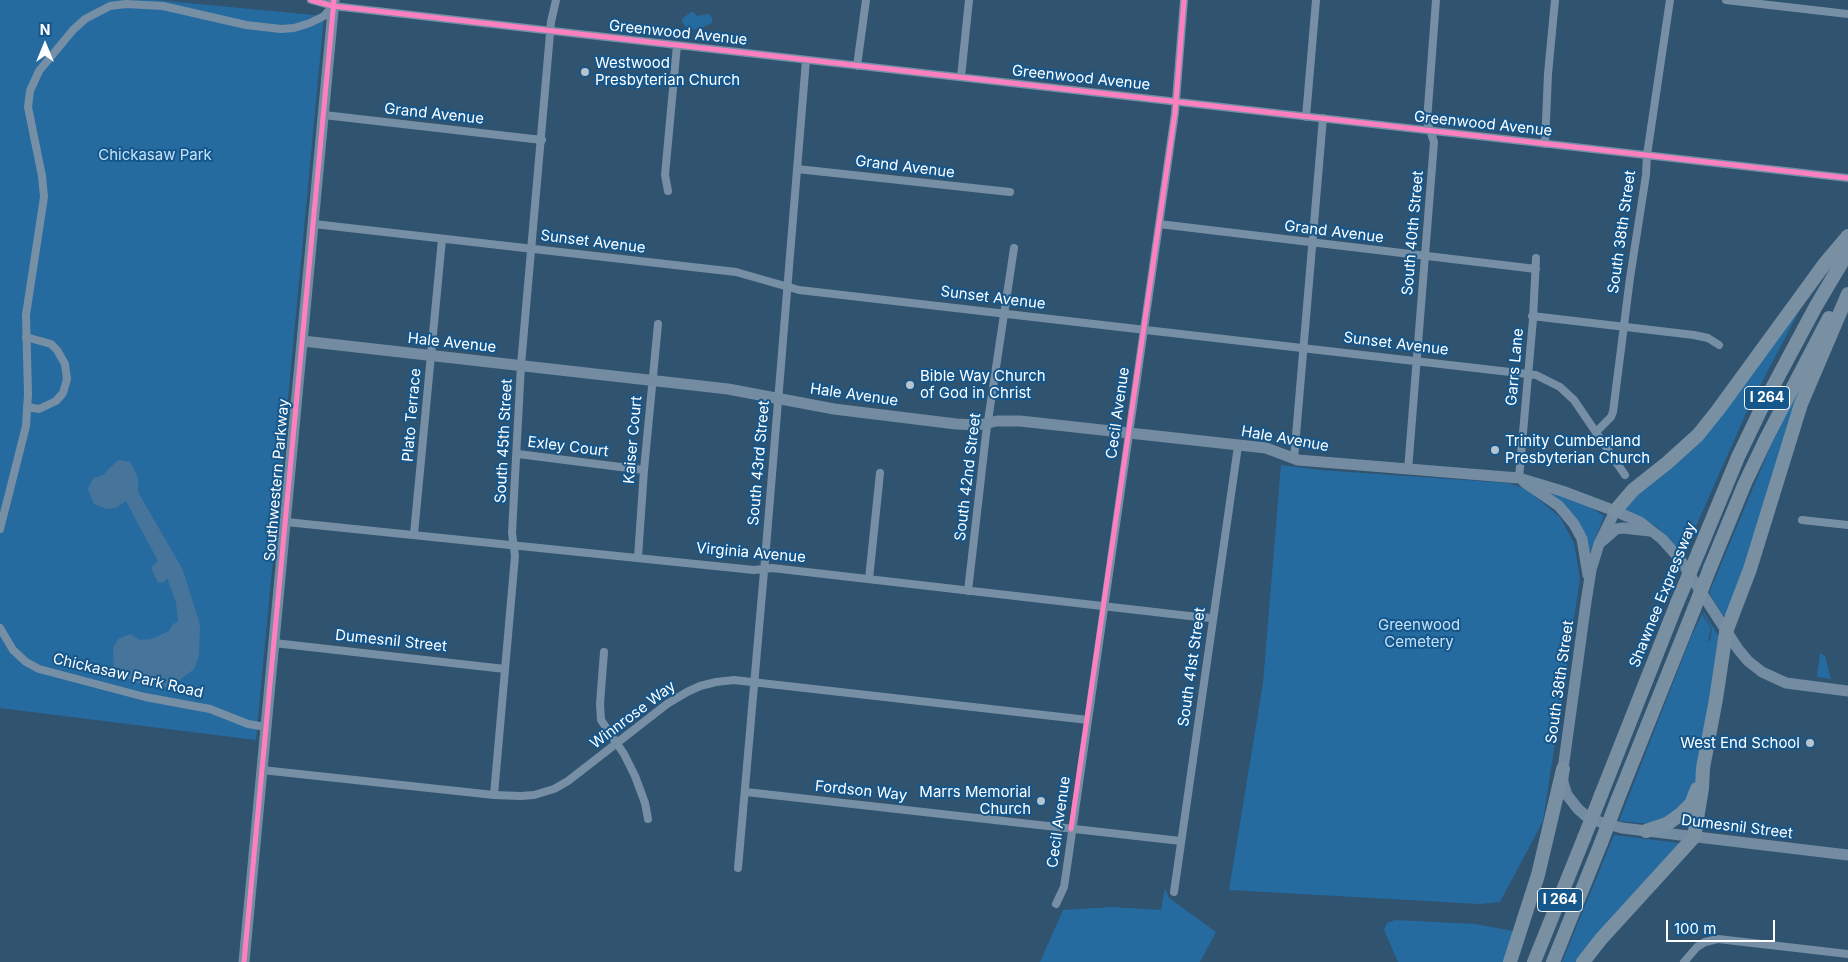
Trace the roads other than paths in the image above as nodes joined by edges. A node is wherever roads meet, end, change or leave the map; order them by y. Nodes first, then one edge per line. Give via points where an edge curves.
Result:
1 (311, 0) edge
2 (556, 0) edge
3 (866, 0) edge
4 (969, 0) edge
5 (1184, 0) edge
6 (1316, 0) edge
7 (1436, 0) edge
8 (1555, 0) edge
9 (1670, 0) edge
10 (1726, 0) edge
11 (334, 3) edge
12 (1848, 14) edge
13 (551, 31) junction
14 (677, 45) junction
15 (806, 60) junction
16 (857, 66) junction
17 (962, 77) junction
18 (1176, 102) junction
19 (324, 115) junction
20 (1306, 116) junction
21 (1323, 118) junction
22 (1430, 131) junction
23 (542, 140) junction
24 (1545, 144) junction
25 (1647, 155) junction
26 (797, 168) junction
27 (1848, 178) edge
28 (668, 191) dead end
29 (1010, 192) dead end
30 (314, 224) junction
31 (1159, 224) junction
32 (1848, 236) edge
33 (442, 239) junction
34 (1312, 243) junction
35 (1014, 248) dead end
36 (532, 249) junction
37 (1848, 252) edge
38 (1425, 256) junction
39 (1536, 258) dead end
40 (1536, 269) junction
41 (788, 286) junction
42 (1848, 289) edge
43 (1848, 294) edge
44 (1004, 314) junction
45 (1532, 316) junction
46 (658, 324) dead end
47 (1624, 327) junction
48 (1143, 329) junction
49 (26, 337) junction
50 (303, 341) junction
51 (1719, 345) dead end
52 (1303, 348) junction
53 (431, 355) junction
54 (1416, 360) junction
55 (521, 366) junction
56 (1529, 374) junction
57 (652, 380) junction
58 (778, 398) junction
59 (27, 407) junction
60 (988, 423) junction
61 (1596, 432) junction
62 (1128, 434) junction
63 (1238, 446) junction
64 (518, 454) junction
65 (1294, 459) junction
66 (644, 470) junction
67 (1408, 470) junction
68 (880, 473) dead end
69 (1625, 475) dead end
70 (1519, 478) junction
71 (1615, 511) junction
72 (1802, 520) dead end
73 (286, 522) junction
74 (1848, 525) edge
75 (0, 529) edge
76 (1652, 532) junction
77 (414, 534) junction
78 (1599, 544) junction
79 (514, 546) junction
80 (638, 557) junction
81 (764, 569) junction
82 (869, 579) junction
83 (1590, 580) junction
84 (968, 591) junction
85 (1104, 606) junction
86 (1213, 618) junction
87 (0, 628) edge
88 (1726, 632) junction
89 (274, 643) junction
90 (604, 652) dead end
91 (505, 669) junction
92 (754, 682) junction
93 (1848, 691) edge
94 (1088, 720) junction
95 (266, 727) junction
96 (617, 744) junction
97 (1703, 768) junction
98 (1562, 769) junction
99 (262, 770) junction
100 (746, 792) junction
101 (494, 795) junction
102 (648, 819) dead end
103 (1622, 828) joint
104 (1072, 829) junction
105 (1646, 831) junction
106 (1694, 837) junction
107 (1181, 841) junction
108 (1848, 855) edge
109 (738, 868) dead end
110 (1174, 892) dead end
111 (1056, 904) dead end
112 (1848, 954) edge
113 (244, 962) edge
114 (1510, 962) edge
115 (1534, 962) edge
116 (1553, 962) edge
117 (1583, 962) edge
118 (1684, 962) edge

1 - 11 street, Greenwood Avenue
2 - 13 street, South 45th Street
3 - 16 street
4 - 17 street
5 - 18 street, Cecil Avenue
6 - 20 street
7 - 22 street, South 40th Street via 1427,121
8 - 24 street
9 - 25 street, South 38th Street
10 - 12 street
11 - 13 street, Greenwood Avenue
11 - 19 street, Southwestern Parkway
11 - 49 street via 324,16 294,28 246,25 170,7 126,4 101,9 73,30 38,71 28,99 44,197 26,314
13 - 14 street, Greenwood Avenue
13 - 23 street, South 45th Street
14 - 15 street, Greenwood Avenue
14 - 28 street via 665,175
15 - 16 street, Greenwood Avenue
15 - 26 street, South 43rd Street
16 - 17 street, Greenwood Avenue
17 - 18 street, Greenwood Avenue
18 - 20 street, Greenwood Avenue
18 - 31 street, Cecil Avenue
19 - 23 street, Grand Avenue
19 - 30 street, Southwestern Parkway
20 - 21 street, Greenwood Avenue
21 - 22 street, Greenwood Avenue
21 - 34 street
22 - 24 street, Greenwood Avenue
22 - 38 street, South 40th Street via 1434,142
23 - 36 street, South 45th Street
24 - 25 street, Greenwood Avenue
25 - 27 street, Greenwood Avenue
25 - 47 street, South 38th Street
26 - 29 street, Grand Avenue
26 - 41 street, South 43rd Street
30 - 33 street, Sunset Avenue
30 - 50 street, Southwestern Parkway
31 - 34 street, Grand Avenue
31 - 48 street, Cecil Avenue
32 - 71 highway via 1698,435 1632,490
33 - 36 street, Sunset Avenue
33 - 53 street, Plato Terrace
34 - 38 street, Grand Avenue
34 - 52 street
35 - 44 street, South 42nd Street
36 - 41 street, Sunset Avenue via 736,272
36 - 55 street, South 45th Street
37 - 115 highway, Shawnee Expressway / I 264, bridge via 1816,306 1738,456
38 - 40 street, Grand Avenue
38 - 54 street, South 40th Street
39 - 40 street, Garrs Lane
40 - 45 street, Garrs Lane
41 - 44 street, Sunset Avenue via 799,290
41 - 58 street, South 43rd Street
42 - 116 highway, I 264, bridge via 1806,361 1745,484
43 - 88 highway via 1801,404 1750,569
44 - 48 street, Sunset Avenue
44 - 60 street, South 42nd Street
45 - 47 street
45 - 56 street, Garrs Lane
46 - 57 street, Kaiser Court
47 - 51 street via 1694,335
47 - 61 street, South 38th Street via 1613,412
48 - 52 street, Sunset Avenue
48 - 62 street, Cecil Avenue
49 - 59 street
49 - 59 street via 50,344 57,350 65,364 67,379 56,402 39,409
50 - 53 street, Hale Avenue
50 - 73 street, Southwestern Parkway
52 - 54 street, Sunset Avenue
52 - 65 street
53 - 55 street, Hale Avenue
53 - 77 street, Plato Terrace
54 - 56 street, Sunset Avenue
54 - 67 street, South 40th Street
55 - 57 street, Hale Avenue
55 - 64 street, South 45th Street
56 - 61 street, Sunset Avenue via 1551,382 1568,394
56 - 70 street, Garrs Lane
57 - 58 street, Hale Avenue
57 - 66 street, Kaiser Court
58 - 60 street, Hale Avenue via 834,409 937,422
58 - 81 street, South 43rd Street
59 - 75 street via 23,442
60 - 62 street, Hale Avenue via 1020,421
60 - 84 street, South 42nd Street
61 - 69 street, Sunset Avenue
62 - 63 street, Hale Avenue
62 - 85 street, Cecil Avenue
63 - 65 street, Hale Avenue via 1266,448
63 - 86 street, South 41st Street
64 - 66 street, Exley Court
64 - 79 street, South 45th Street via 512,533
65 - 67 street, Hale Avenue
66 - 80 street, Kaiser Court
67 - 70 street, Hale Avenue
68 - 82 street
70 - 71 street
70 - 83 street via 1559,506 1574,524 1582,539
71 - 76 street via 1640,522
71 - 78 street, South 38th Street
72 - 74 street
73 - 77 street, Virginia Avenue
73 - 89 street, Southwestern Parkway
76 - 78 street via 1616,529
76 - 88 street via 1679,558
77 - 79 street, Virginia Avenue
78 - 83 street, South 38th Street
79 - 80 street, Virginia Avenue
79 - 91 street, South 45th Street
80 - 81 street, Virginia Avenue
81 - 82 street, Virginia Avenue
81 - 92 street, South 43rd Street
82 - 84 street, Virginia Avenue
83 - 98 street, South 38th Street
84 - 85 street, Virginia Avenue
85 - 86 street, Virginia Avenue
85 - 94 street, Cecil Avenue
86 - 107 street, South 41st Street
87 - 95 street, Chickasaw Park Road via 14,650 39,669 145,697 210,709 248,724
88 - 93 street via 1748,661 1770,677 1801,686
88 - 97 highway
89 - 91 street, Dumesnil Street
89 - 95 street, Southwestern Parkway
90 - 96 street via 600,712 603,725
91 - 101 street, South 45th Street
92 - 94 street, Winnrose Way
92 - 96 street, Winnrose Way via 716,682 693,689 668,704
92 - 100 street, South 43rd Street
94 - 104 street, Cecil Avenue
95 - 99 street, Southwestern Parkway
96 - 101 street, Winnrose Way via 554,789 534,795
96 - 102 street via 635,776
97 - 105 highway via 1691,804 1675,819
97 - 106 highway
98 - 103 street, South 38th Street via 1567,795 1578,809 1586,816
98 - 114 highway via 1538,875
99 - 101 street, Winnrose Way
99 - 113 street, Southwestern Parkway
100 - 104 street, Fordson Way
100 - 109 street, South 43rd Street
103 - 105 street, Dumesnil Street
104 - 107 street, Fordson Way
104 - 111 street, Cecil Avenue via 1064,887
105 - 106 street, Dumesnil Street
106 - 108 street, Dumesnil Street
106 - 117 highway
107 - 110 street, South 41st Street
112 - 118 street via 1718,939 1697,947

